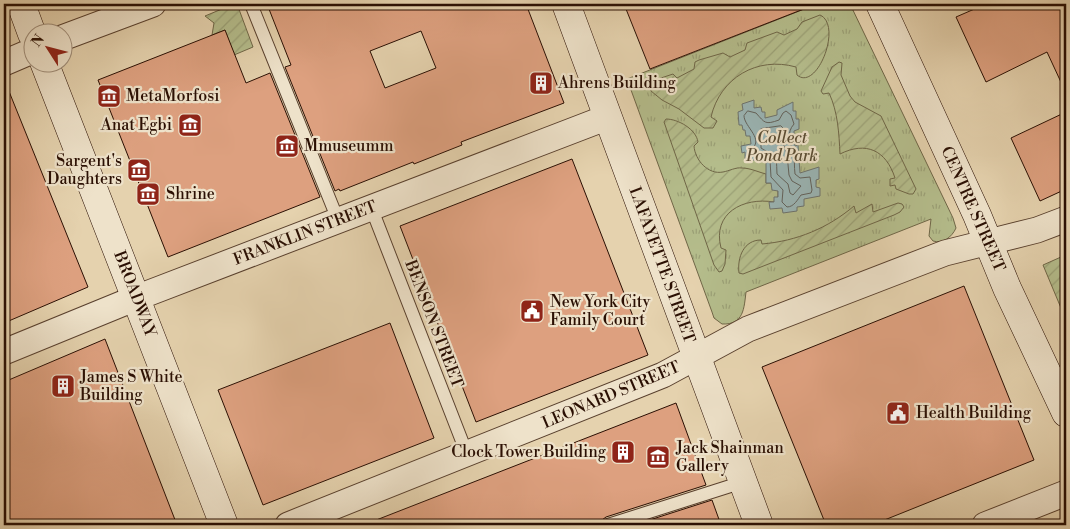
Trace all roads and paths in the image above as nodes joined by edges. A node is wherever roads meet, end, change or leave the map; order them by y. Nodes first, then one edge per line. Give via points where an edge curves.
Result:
1 (21, 4) edge
2 (153, 4) edge
3 (251, 4) edge
4 (566, 4) edge
5 (880, 4) edge
6 (28, 22) edge
7 (72, 34) edge
8 (22, 55) edge
9 (4, 63) edge
10 (48, 72) edge
11 (608, 117) junction
12 (372, 207) junction
13 (1066, 219) edge
14 (338, 220) junction
15 (988, 243) junction
16 (136, 298) junction
17 (4, 352) edge
18 (696, 357) junction
19 (1066, 413) edge
20 (467, 454) junction
21 (743, 482) junction
22 (1066, 493) edge
23 (224, 525) edge
24 (288, 525) edge
25 (608, 525) edge
26 (759, 525) edge
27 (985, 525) edge

1 - 6 main road
2 - 7 street
3 - 14 lane
4 - 11 main road, LAFAYETTE STREET
5 - 15 main road, CENTRE STREET
8 - 9 street
10 - 16 main road, BROADWAY
11 - 12 street, FRANKLIN STREET
11 - 18 main road, LAFAYETTE STREET
12 - 14 street, FRANKLIN STREET
12 - 20 lane, BENSON STREET
13 - 15 street, LEONARD STREET
14 - 16 street, FRANKLIN STREET
15 - 18 street, LEONARD STREET via 946,253 748,329
15 - 19 main road, CENTRE STREET
16 - 17 street, FRANKLIN STREET
16 - 23 main road, BROADWAY
18 - 20 street, LEONARD STREET via 664,375
18 - 21 main road, LAFAYETTE STREET
20 - 24 street, LEONARD STREET
21 - 25 lane
21 - 26 main road, LAFAYETTE STREET
22 - 27 street

